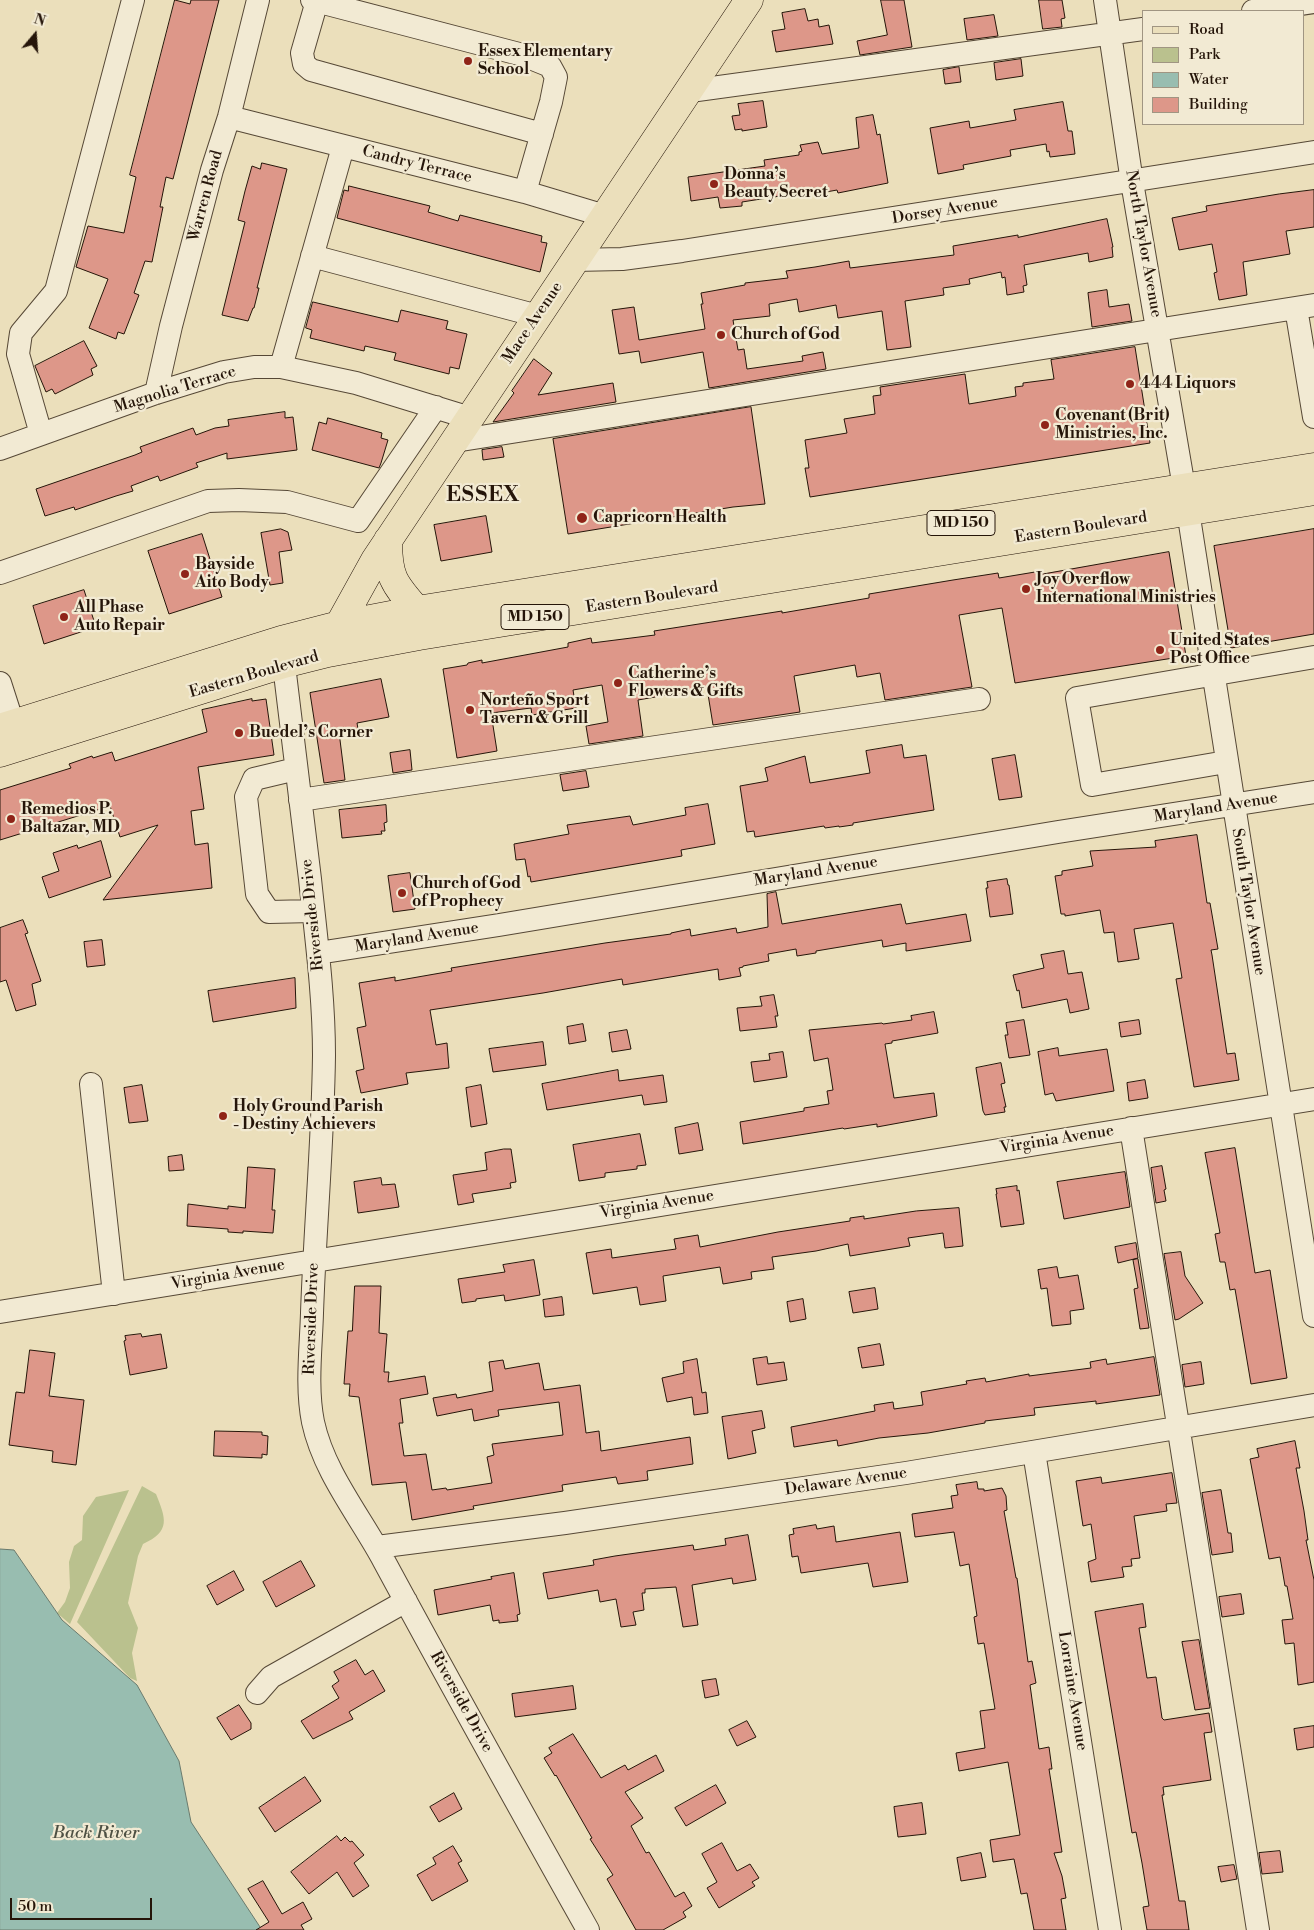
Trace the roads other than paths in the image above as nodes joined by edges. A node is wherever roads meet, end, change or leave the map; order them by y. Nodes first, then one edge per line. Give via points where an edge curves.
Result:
1 (133, 0) edge
2 (258, 0) edge
3 (749, 0) edge
4 (1105, 0) edge
5 (315, 1) edge
6 (1314, 2) edge
7 (1260, 10) edge
8 (1142, 29) edge
9 (1110, 34) junction
10 (690, 91) junction
11 (229, 117) junction
12 (542, 134) junction
13 (343, 147) junction
14 (1314, 152) edge
15 (1132, 182) junction
16 (525, 192) junction
17 (605, 216) junction
18 (312, 256) junction
19 (574, 260) junction
20 (1305, 307) edge
21 (538, 316) junction
22 (1158, 330) junction
23 (281, 367) junction
24 (156, 393) junction
25 (436, 407) junction
26 (1314, 412) edge
27 (470, 418) junction
28 (41, 434) junction
29 (455, 441) junction
30 (0, 449) edge
31 (1314, 467) edge
32 (1314, 491) edge
33 (1185, 500) junction
34 (388, 540) junction
35 (741, 571) junction
36 (0, 573) edge
37 (417, 610) junction
38 (339, 625) junction
39 (282, 652) junction
40 (328, 653) junction
41 (1314, 657) edge
42 (1213, 674) junction
43 (0, 684) edge
44 (980, 699) dead end
45 (8, 738) edge
46 (1226, 762) junction
47 (296, 768) junction
48 (1314, 792) edge
49 (300, 800) junction
50 (1233, 806) junction
51 (313, 911) junction
52 (318, 953) junction
53 (91, 1084) dead end
54 (1314, 1098) edge
55 (1280, 1104) junction
56 (1131, 1128) junction
57 (314, 1260) junction
58 (114, 1294) junction
59 (0, 1312) edge
60 (1314, 1316) edge
61 (1314, 1405) edge
62 (1178, 1428) junction
63 (1034, 1452) junction
64 (377, 1547) junction
65 (406, 1601) junction
66 (257, 1693) dead end
67 (588, 1930) edge
68 (1110, 1930) edge
69 (1258, 1930) edge

1 - 28 street via 56,291 21,333 18,354
2 - 11 street, Warren Road
3 - 10 main road, Mace Avenue
4 - 9 street, North Taylor Avenue
5 - 12 street via 302,53 304,64 311,70
5 - 12 street via 523,55 550,66 556,76
6 - 7 street
8 - 9 street
9 - 10 street
9 - 15 street, North Taylor Avenue
10 - 17 main road, Mace Avenue
11 - 13 street, Candry Terrace
11 - 24 street, Warren Road via 212,170
12 - 16 street
13 - 16 street, Candry Terrace
13 - 18 street
14 - 15 street, Dorsey Avenue
15 - 19 street, Dorsey Avenue via 682,251 622,259
15 - 22 street, North Taylor Avenue
16 - 17 street, Candry Terrace
17 - 19 main road, Mace Avenue
18 - 21 street
18 - 23 street
19 - 21 main road, Mace Avenue
20 - 22 street
20 - 26 street
21 - 27 main road, Mace Avenue
22 - 29 street
22 - 33 street, North Taylor Avenue
23 - 24 street, Magnolia Terrace via 224,372
23 - 25 street, Magnolia Terrace via 356,383
24 - 28 street, Magnolia Terrace
25 - 27 street, Magnolia Terrace
25 - 36 street via 358,521 287,502 208,501
27 - 29 main road, Mace Avenue
28 - 30 street, Magnolia Terrace
29 - 34 main road, Mace Avenue
31 - 33 main road, Eastern Boulevard / MD 150
32 - 33 main road, Eastern Boulevard / MD 150
33 - 35 main road, Eastern Boulevard / MD 150
33 - 42 street, South Taylor Avenue
34 - 37 main road via 388,562 393,579
34 - 38 main road, Mace Avenue
35 - 37 main road, Eastern Boulevard / MD 150
35 - 40 main road, Eastern Boulevard / MD 150
37 - 38 main road, Eastern Boulevard / MD 150
38 - 39 main road, Eastern Boulevard / MD 150
38 - 40 main road, Mace Avenue
39 - 40 main road, Eastern Boulevard / MD 150
39 - 45 main road, Eastern Boulevard / MD 150
39 - 47 street, Riverside Drive
41 - 42 street
42 - 46 street, South Taylor Avenue
42 - 46 street via 1077,698 1092,785
43 - 45 street
44 - 49 street
46 - 50 street, South Taylor Avenue
47 - 49 street, Riverside Drive
47 - 51 street via 254,779 246,796 257,894 269,912
48 - 50 street, Maryland Avenue
49 - 51 street, Riverside Drive
50 - 52 street, Maryland Avenue
50 - 55 street, South Taylor Avenue
51 - 52 street, Riverside Drive
52 - 57 street, Riverside Drive via 323,1011 323,1094
53 - 58 street
54 - 55 street, Virginia Avenue
55 - 56 street, Virginia Avenue
55 - 60 street, South Taylor Avenue
56 - 57 street, Virginia Avenue
56 - 62 street
57 - 58 street, Virginia Avenue
57 - 64 street, Riverside Drive via 312,1418 329,1464
58 - 59 street, Virginia Avenue
61 - 62 street, Delaware Avenue
62 - 63 street, Delaware Avenue
62 - 69 street
63 - 64 street, Delaware Avenue via 575,1522
63 - 68 street, Lorraine Avenue
64 - 65 street, Riverside Drive
65 - 66 street via 271,1677
65 - 67 street, Riverside Drive

